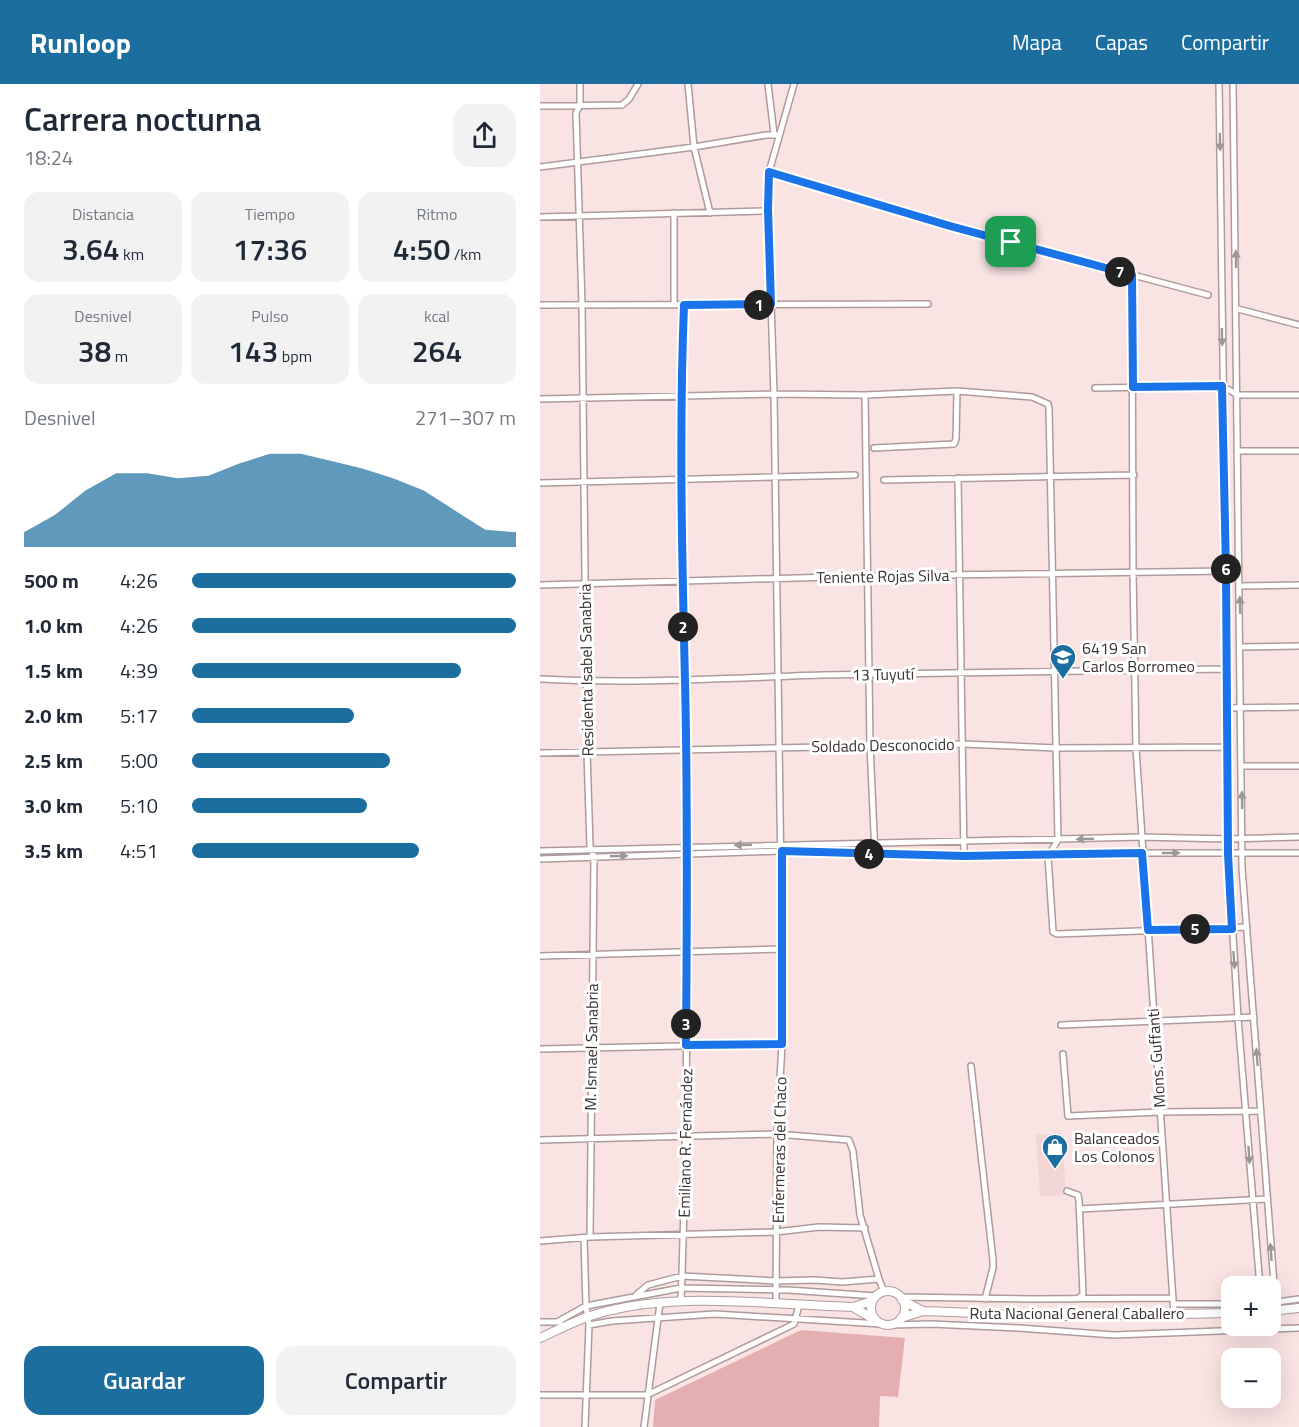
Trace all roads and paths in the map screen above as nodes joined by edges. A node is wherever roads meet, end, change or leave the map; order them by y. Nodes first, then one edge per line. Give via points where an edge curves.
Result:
1 (580, 84) edge
2 (638, 84) edge
3 (688, 84) edge
4 (768, 84) edge
5 (794, 84) edge
6 (1219, 84) edge
7 (1233, 84) edge
8 (580, 105) junction
9 (540, 106) edge
10 (776, 134) junction
11 (694, 147) junction
12 (577, 162) junction
13 (540, 167) edge
14 (769, 172) junction
15 (768, 211) junction
16 (674, 213) junction
17 (710, 213) junction
18 (579, 215) junction
19 (540, 217) edge
20 (1132, 275) junction
21 (1208, 295) dead end
22 (771, 304) junction
23 (928, 304) dead end
24 (540, 305) edge
25 (582, 305) junction
26 (674, 305) junction
27 (684, 305) junction
28 (1238, 309) dead end
29 (1299, 325) edge
30 (1222, 386) junction
31 (1133, 387) junction
32 (1095, 388) dead end
33 (957, 391) junction
34 (774, 394) junction
35 (1237, 394) junction
36 (865, 395) junction
37 (1299, 395) edge
38 (681, 397) junction
39 (583, 398) junction
40 (540, 399) edge
41 (874, 448) dead end
42 (1299, 450) edge
43 (1238, 451) junction
44 (855, 475) dead end
45 (1134, 475) junction
46 (1052, 477) junction
47 (775, 478) junction
48 (958, 478) junction
49 (682, 480) junction
50 (884, 480) dead end
51 (583, 482) junction
52 (540, 483) edge
53 (1226, 571) junction
54 (1133, 572) junction
55 (961, 574) junction
56 (1053, 574) junction
57 (868, 576) junction
58 (777, 579) junction
59 (681, 582) junction
60 (540, 585) edge
61 (585, 585) junction
62 (1299, 585) edge
63 (1239, 586) junction
64 (1240, 646) junction
65 (1299, 646) edge
66 (1226, 669) junction
67 (1136, 670) junction
68 (1055, 671) junction
69 (961, 673) junction
70 (868, 674) junction
71 (777, 676) junction
72 (540, 679) edge
73 (685, 681) junction
74 (587, 682) junction
75 (1299, 707) edge
76 (1226, 708) junction
77 (1241, 708) junction
78 (963, 744) junction
79 (870, 745) junction
80 (1227, 747) junction
81 (779, 748) junction
82 (1056, 748) junction
83 (1136, 748) junction
84 (686, 750) junction
85 (587, 752) junction
86 (540, 753) edge
87 (1241, 766) junction
88 (1299, 766) edge
89 (1141, 837) junction
90 (1299, 837) edge
91 (1242, 838) junction
92 (1228, 839) junction
93 (1058, 840) junction
94 (874, 842) junction
95 (964, 842) junction
96 (781, 844) junction
97 (686, 847) junction
98 (591, 850) junction
99 (540, 851) edge
100 (782, 851) junction
101 (1142, 853) junction
102 (1299, 853) edge
103 (875, 854) junction
104 (1228, 854) junction
105 (1242, 854) junction
106 (687, 855) junction
107 (964, 856) junction
108 (1048, 856) junction
109 (594, 857) junction
110 (540, 859) edge
111 (1247, 927) junction
112 (1232, 929) junction
113 (1148, 930) junction
114 (783, 949) junction
115 (687, 951) junction
116 (593, 954) junction
117 (540, 956) edge
118 (1254, 1017) junction
119 (1238, 1018) junction
120 (1154, 1020) junction
121 (1061, 1025) dead end
122 (782, 1044) junction
123 (686, 1045) junction
124 (591, 1047) junction
125 (540, 1049) edge
126 (1063, 1054) dead end
127 (971, 1066) dead end
128 (1246, 1111) junction
129 (1261, 1111) junction
130 (1160, 1112) junction
131 (777, 1134) junction
132 (685, 1136) junction
133 (590, 1138) junction
134 (540, 1140) edge
135 (1067, 1191) dead end
136 (1267, 1199) junction
137 (1252, 1200) junction
138 (1167, 1205) junction
139 (1079, 1209) junction
140 (865, 1228) junction
141 (777, 1232) junction
142 (683, 1234) junction
143 (587, 1237) junction
144 (540, 1241) edge
145 (682, 1276) junction
146 (1259, 1276) edge
147 (1271, 1276) edge
148 (879, 1279) junction
149 (776, 1281) junction
150 (681, 1288) junction
151 (776, 1290) junction
152 (884, 1292) junction
153 (636, 1295) junction
154 (901, 1298) junction
155 (1078, 1298) junction
156 (874, 1299) junction
157 (985, 1299) junction
158 (1032, 1299) junction
159 (1299, 1299) edge
160 (681, 1301) junction
161 (1174, 1301) junction
162 (660, 1303) junction
163 (1221, 1303) edge
164 (776, 1304) junction
165 (1281, 1304) edge
166 (799, 1305) junction
167 (585, 1306) junction
168 (853, 1307) junction
169 (1281, 1307) edge
170 (1299, 1308) edge
171 (922, 1311) junction
172 (1221, 1313) edge
173 (1034, 1314) junction
174 (1174, 1315) junction
175 (901, 1318) junction
176 (657, 1319) junction
177 (796, 1319) junction
178 (588, 1321) junction
179 (540, 1322) edge
180 (556, 1322) junction
181 (878, 1322) junction
182 (574, 1323) junction
183 (890, 1325) junction
184 (1299, 1328) edge
185 (540, 1338) edge
186 (586, 1394) junction
187 (540, 1395) edge
188 (647, 1395) junction
189 (585, 1427) edge
190 (644, 1427) edge

1 - 8 street, Residenta Isabel Sanabria
2 - 8 street via 622,105
3 - 11 street
4 - 10 street
5 - 10 street, Enfermeras del Chaco
6 -> 30 street
35 -> 7 street
8 - 9 street
8 - 12 street, Residenta Isabel Sanabria via 576,113
10 - 11 street
10 - 14 street, Enfermeras del Chaco
11 - 12 street
11 - 17 street
12 - 13 street
12 - 18 street, Residenta Isabel Sanabria
14 - 15 street, Enfermeras del Chaco
14 - 20 street
15 - 17 street
15 - 22 street, Enfermeras del Chaco
16 - 17 street
16 - 18 street
16 - 26 street
18 - 19 street
18 - 25 street, Residenta Isabel Sanabria
20 - 21 street
20 - 31 street, Mons. Guffanti
22 - 23 street
22 - 27 street
22 - 34 street, Enfermeras del Chaco
24 - 25 street
25 - 26 street
25 - 39 street, Residenta Isabel Sanabria
26 - 27 street
27 - 38 street, Emiliano R. Fernández
28 - 29 street
30 - 31 street
30 - 35 street
30 - 53 street
31 - 32 street
31 - 45 street, Mons. Guffanti
33 - 36 street
33 - 41 street via 954,444
33 - 46 street via 1032,397 1048,404
34 - 36 street
34 - 38 street
34 - 47 street, Enfermeras del Chaco
35 - 37 street
35 - 43 street
36 - 57 street
38 - 39 street
38 - 49 street, Emiliano R. Fernández
39 - 40 street
39 - 51 street, Residenta Isabel Sanabria
42 - 43 street
43 - 63 street
44 - 47 street
45 - 46 street
45 - 54 street, Mons. Guffanti
46 - 48 street
46 - 56 street
47 - 49 street
47 - 58 street, Enfermeras del Chaco
48 - 50 street
48 - 55 street
49 - 51 street
49 - 59 street, Emiliano R. Fernández
51 - 52 street
51 - 61 street, Residenta Isabel Sanabria
53 - 54 street, Teniente Rojas Silva
53 - 66 street
54 - 56 street, Teniente Rojas Silva
54 - 67 street, Mons. Guffanti
55 - 56 street, Teniente Rojas Silva
55 - 57 street, Teniente Rojas Silva
55 - 69 street
56 - 68 street
57 - 58 street, Teniente Rojas Silva
57 - 70 street
58 - 59 street, Teniente Rojas Silva
58 - 71 street, Enfermeras del Chaco
59 - 61 street, Teniente Rojas Silva
59 - 73 street, Emiliano R. Fernández
60 - 61 street, Teniente Rojas Silva
61 - 74 street, Residenta Isabel Sanabria
62 - 63 street
64 -> 63 street
64 - 65 street
64 - 77 street
66 - 67 street, 13 Tuyutí
66 - 76 street
67 - 68 street, 13 Tuyutí
67 - 83 street, Mons. Guffanti
68 - 69 street, 13 Tuyutí
68 - 82 street
69 - 70 street, 13 Tuyutí
69 - 78 street
70 - 71 street, 13 Tuyutí
70 - 79 street
71 - 73 street, 13 Tuyutí
71 - 81 street, Enfermeras del Chaco
72 - 74 street, 13 Tuyutí
73 - 74 street, 13 Tuyutí
73 - 84 street, Emiliano R. Fernández
74 - 85 street, Residenta Isabel Sanabria
75 - 77 street
76 - 77 street
76 - 80 street
77 - 87 street
78 - 79 street, Soldado Desconocido
78 - 82 street, Soldado Desconocido
78 - 95 street
79 - 81 street, Soldado Desconocido
79 - 94 street
80 - 83 street, Soldado Desconocido
80 - 92 street
81 - 84 street, Soldado Desconocido
81 - 96 street, Enfermeras del Chaco
82 - 83 street, Soldado Desconocido
82 - 93 street
83 - 89 street, Mons. Guffanti
84 - 85 street, Soldado Desconocido
84 - 97 street, Emiliano R. Fernández
85 - 86 street, Soldado Desconocido
85 - 98 street, Residenta Isabel Sanabria
87 - 88 street
91 -> 87 street
89 - 92 street
89 -> 93 street
89 - 101 street, Mons. Guffanti
90 - 91 street
91 - 92 street
91 - 105 street
92 - 104 street
93 - 95 street
93 - 108 street
94 - 95 street
94 - 96 street
94 - 103 street
95 - 107 street
96 -> 97 street
96 - 100 street, Enfermeras del Chaco
97 - 98 street
97 - 106 street, Emiliano R. Fernández
98 - 99 street
98 - 109 street, Residenta Isabel Sanabria
100 - 103 street
100 - 106 street
100 - 114 street, Enfermeras del Chaco
101 -> 104 street
101 - 108 street
101 - 113 street, Mons. Guffanti
102 - 105 street
103 - 107 street
104 - 105 street
104 - 112 street
105 - 111 street
109 -> 106 street
106 - 115 street, Emiliano R. Fernández
107 - 108 street
108 - 113 street via 1053,932
109 - 110 street
109 - 116 street, M. Ismael Sanabria
111 - 112 street
111 - 118 street
112 - 113 street
112 -> 119 street
113 - 120 street, Mons. Guffanti
114 - 115 street
114 - 122 street, Enfermeras del Chaco
115 - 116 street
115 - 123 street, Emiliano R. Fernández
116 - 117 street
116 - 124 street, M. Ismael Sanabria
118 - 119 street
129 -> 118 street
119 - 120 street
119 - 128 street
120 - 121 street
120 - 130 street, Mons. Guffanti
122 - 123 street
122 - 131 street, Enfermeras del Chaco
123 - 124 street
123 - 132 street, Emiliano R. Fernández
124 - 125 street
124 - 133 street, M. Ismael Sanabria
126 - 130 street via 1068,1116
127 - 157 street via 993,1260
128 - 129 street
128 - 130 street
128 -> 137 street
129 - 136 street
130 - 138 street, Mons. Guffanti
131 - 132 street
131 - 140 street via 849,1140
131 - 141 street, Enfermeras del Chaco
132 - 133 street
132 - 142 street, Emiliano R. Fernández
133 - 134 street
133 - 143 street, M. Ismael Sanabria
135 - 139 street via 1078,1196
136 - 137 street
147 -> 136 street
137 - 138 street
137 - 146 street
138 - 139 street
138 - 161 street, Mons. Guffanti
139 - 155 street via 1083,1294
140 - 141 street via 819,1227
140 - 148 street
141 - 142 street
141 - 149 street, Enfermeras del Chaco
142 - 143 street
142 - 145 street, Emiliano R. Fernández
143 - 144 street
143 - 167 street, M. Ismael Sanabria
145 - 149 street
145 - 150 street, Emiliano R. Fernández
145 - 153 street via 648,1285
148 - 149 street
148 - 152 street
149 - 151 street, Enfermeras del Chaco
150 - 151 street
150 - 153 street
150 - 160 street, Emiliano R. Fernández
151 - 156 street
151 - 164 street, Enfermeras del Chaco
152 - 154 highway
152 - 156 highway
153 - 167 street
154 - 157 street
154 - 171 highway, Ruta Nacional General Caballero
154 - 175 highway
155 - 158 street
155 - 161 street
156 - 168 highway
156 - 181 highway via 871,1311
157 - 158 street
158 - 173 street
159 - 165 street
160 - 162 highway
160 - 164 highway
161 - 163 street
161 - 174 street, Mons. Guffanti
162 - 176 street
162 - 178 highway via 622,1308
164 - 166 highway
166 - 168 highway
166 - 177 street
167 - 178 street, M. Ismael Sanabria
167 - 180 street
168 - 181 highway
169 - 170 highway
171 - 173 highway, Ruta Nacional General Caballero
171 - 175 highway, Ruta Nacional General Caballero
172 - 174 highway, Ruta Nacional General Caballero
173 - 174 highway, Ruta Nacional General Caballero
175 - 183 highway
176 - 177 street via 715,1314
176 - 178 street
176 - 188 street
177 - 181 street
177 - 188 street via 794,1324
178 - 182 highway
178 - 186 street, M. Ismael Sanabria
179 - 180 street
180 - 182 street
181 - 183 highway
182 - 185 highway
183 - 184 street via 1114,1335
186 - 187 street
186 - 188 street
186 - 189 street, M. Ismael Sanabria
188 - 190 street

